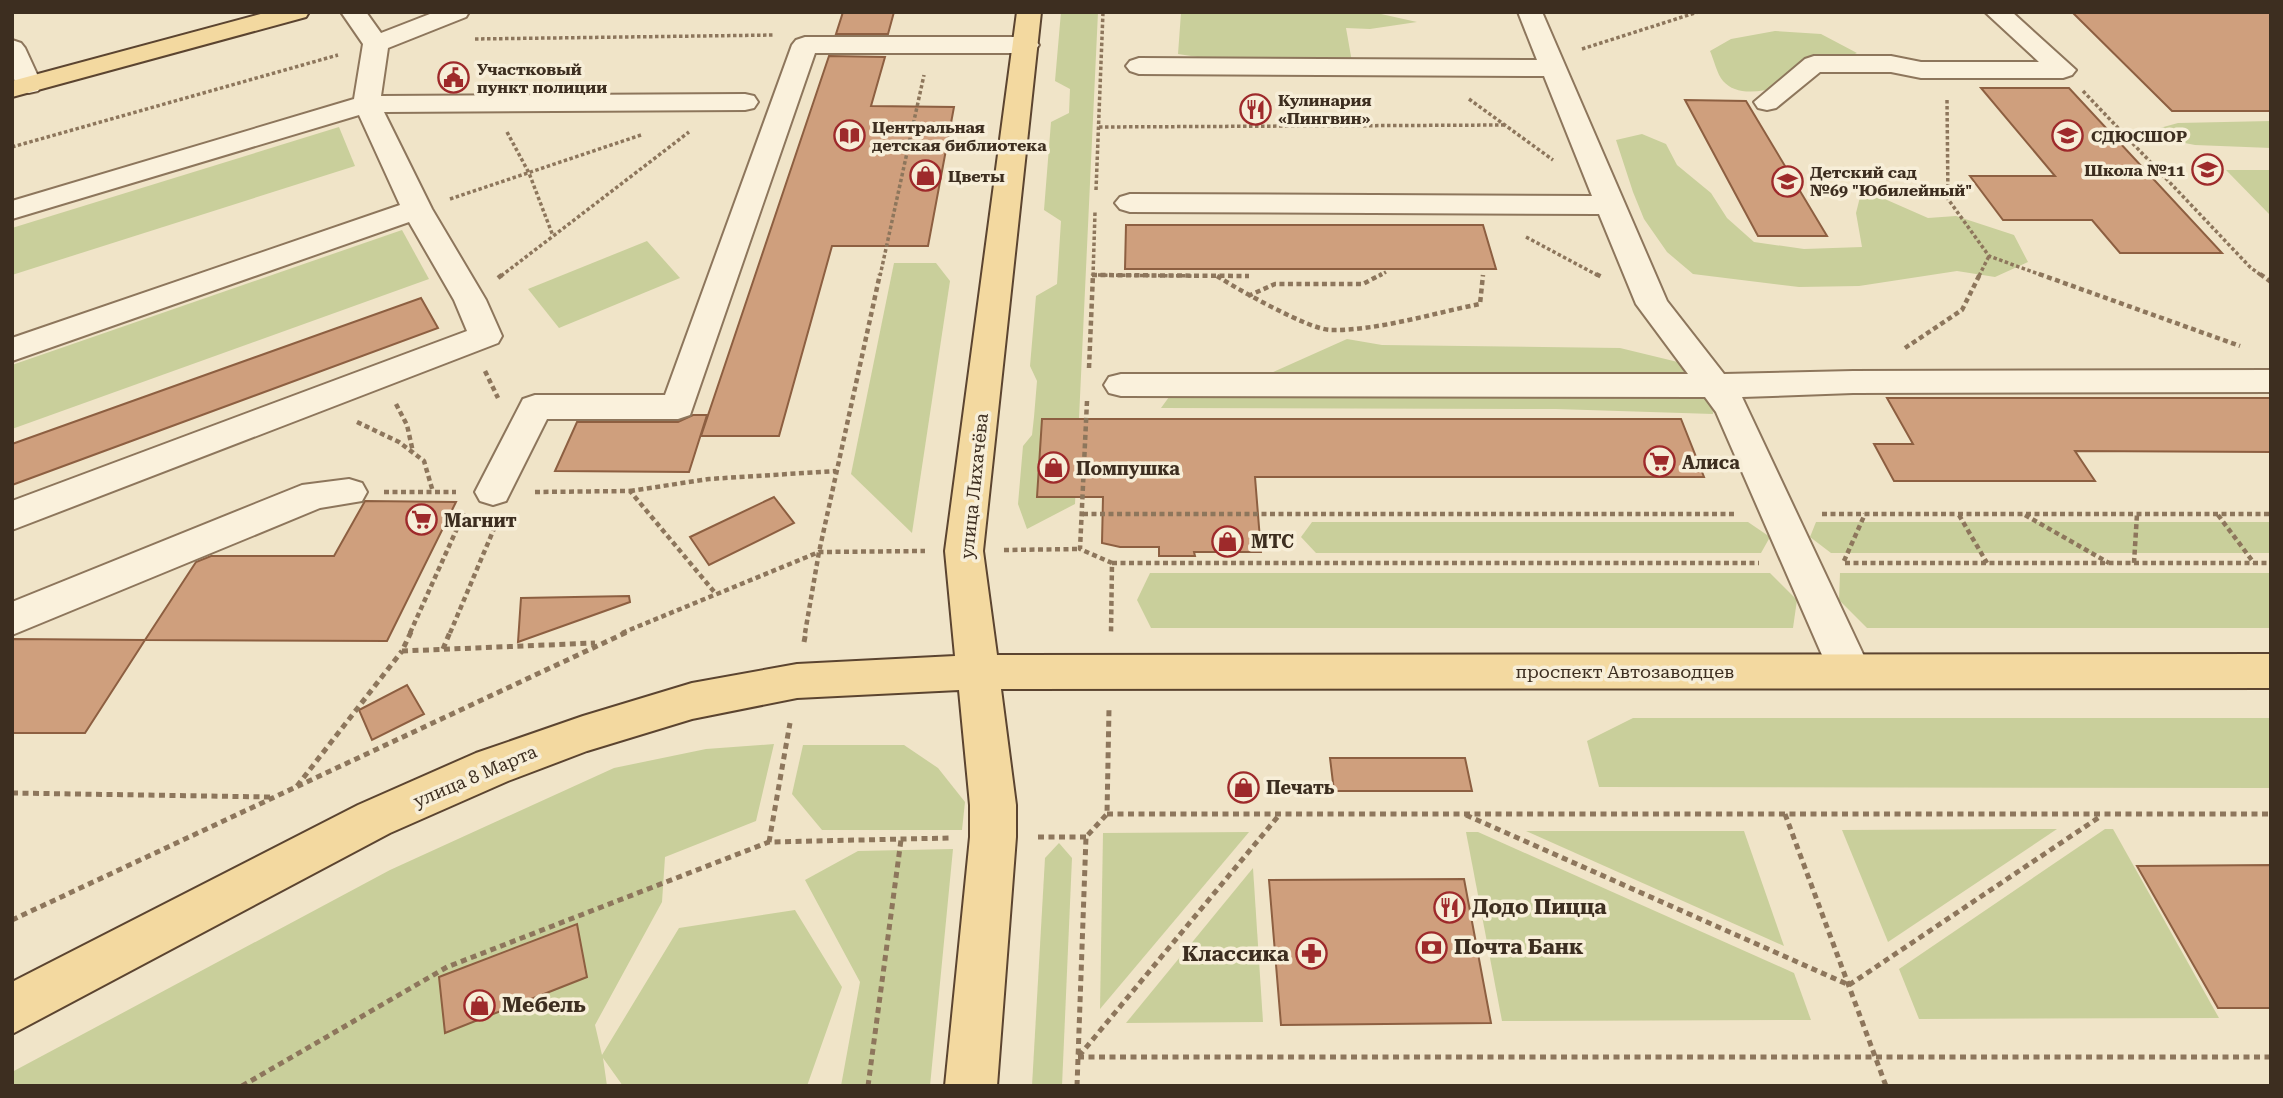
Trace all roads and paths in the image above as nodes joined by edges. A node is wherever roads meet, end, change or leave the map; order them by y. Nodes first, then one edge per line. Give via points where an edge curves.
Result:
1 (297, 12) edge
2 (353, 12) edge
3 (457, 12) edge
4 (1030, 12) edge
5 (1103, 12) edge
6 (1531, 12) edge
7 (1698, 12) edge
8 (1997, 12) edge
9 (803, 34) junction
10 (475, 39) dead end
11 (376, 44) junction
12 (1026, 45) junction
13 (931, 46) junction
14 (12, 48) edge
15 (1551, 63) junction
16 (1139, 66) dead end
17 (1446, 67) junction
18 (2063, 70) junction
19 (21, 87) edge
20 (1948, 99) dead end
21 (701, 102) junction
22 (746, 102) dead end
23 (1767, 102) dead end
24 (492, 103) junction
25 (367, 104) junction
26 (1504, 125) junction
27 (1099, 127) junction
28 (644, 134) dead end
29 (12, 147) edge
30 (529, 173) junction
31 (1130, 203) dead end
32 (1610, 203) junction
33 (418, 209) junction
34 (12, 210) edge
35 (553, 236) junction
36 (1523, 236) dead end
37 (1989, 256) junction
38 (1386, 272) dead end
39 (1092, 275) junction
40 (1217, 275) junction
41 (1483, 275) dead end
42 (1249, 276) dead end
43 (2271, 282) edge
44 (1248, 296) junction
45 (470, 300) junction
46 (1652, 304) junction
47 (471, 342) junction
48 (2245, 348) dead end
49 (12, 350) edge
50 (1088, 371) dead end
51 (382, 375) junction
52 (2271, 381) edge
53 (1853, 382) junction
54 (1121, 385) dead end
55 (1718, 386) junction
56 (1087, 398) dead end
57 (305, 405) junction
58 (504, 409) dead end
59 (413, 453) junction
60 (836, 471) junction
61 (629, 491) junction
62 (349, 492) joint
63 (433, 492) junction
64 (492, 492) junction
65 (1083, 514) junction
66 (1780, 514) junction
67 (1866, 514) junction
68 (1959, 514) junction
69 (2025, 514) junction
70 (2137, 514) junction
71 (2217, 514) junction
72 (2271, 514) edge
73 (12, 516) edge
74 (1080, 549) junction
75 (964, 551) junction
76 (818, 552) junction
77 (1112, 563) junction
78 (1802, 563) junction
79 (1987, 563) junction
80 (2110, 563) junction
81 (2134, 563) junction
82 (2254, 563) junction
83 (2271, 563) edge
84 (716, 594) junction
85 (12, 619) edge
86 (599, 643) junction
87 (443, 649) junction
88 (402, 651) junction
89 (1850, 671) junction
90 (2271, 671) edge
91 (979, 672) junction
92 (1110, 672) junction
93 (797, 681) junction
94 (295, 789) junction
95 (12, 793) edge
96 (276, 797) junction
97 (1107, 814) junction
98 (1280, 814) junction
99 (1464, 814) junction
100 (1785, 814) junction
101 (2103, 814) junction
102 (2271, 814) edge
103 (993, 837) junction
104 (1086, 837) junction
105 (901, 840) junction
106 (769, 842) junction
107 (12, 919) edge
108 (1849, 985) junction
109 (12, 1009) edge
110 (1078, 1057) junction
111 (2271, 1057) edge
112 (1876, 1058) junction
113 (242, 1086) edge
114 (868, 1086) edge
115 (971, 1086) edge
116 (1077, 1086) edge
117 (1886, 1086) edge

1 - 19 main road
2 - 11 street
3 - 11 street
4 - 12 main road, улица Лихачёва
5 - 27 path
6 - 15 street
7 - 15 path
8 - 18 street
9 - 10 path
9 - 13 street
9 - 64 street via 678,407 535,407
11 - 25 street
11 - 29 path
12 - 13 street
12 - 75 main road, улица Лихачёва
13 - 60 path
14 - 19 street
15 - 17 street
15 - 32 street
16 - 17 street
17 - 26 path via 1471,101
18 - 23 street via 1814,64
18 - 43 path via 2250,267
20 - 37 path via 1948,199
21 - 22 street
21 - 24 street
21 - 35 path via 689,132
24 - 25 street
24 - 30 path
25 - 33 street
25 - 34 street
26 - 27 path
26 - 32 path
27 - 39 path
28 - 30 path
30 - 33 path
30 - 35 path
31 - 32 street
32 - 46 street
33 - 45 street
33 - 49 street
35 - 45 path
36 - 46 path
37 - 48 path
37 - 53 path via 1962,310
38 - 44 path via 1363,284 1275,284
39 - 40 path
39 - 50 path
40 - 42 path
40 - 44 path
41 - 44 path via 1480,304 1327,330
45 - 47 street via 486,336
46 - 55 street
47 - 51 street
47 - 58 path
51 - 57 street
51 - 59 path via 407,425
52 - 53 street
53 - 55 street
54 - 55 street
55 - 66 street
56 - 65 path
57 - 59 path via 376,429
57 - 73 street
59 - 63 path via 424,461
60 - 61 path via 723,478
60 - 76 path
61 - 64 path
61 - 84 path
62 - 63 path
62 - 85 street via 315,495
63 - 64 path
64 - 87 path
64 - 88 path
65 - 66 path
65 - 74 path
66 - 67 path
66 - 78 street
67 - 68 path
67 - 79 path via 1842,563
68 - 69 path
68 - 79 path
69 - 70 path
69 - 80 path
70 - 71 path
70 - 81 path
71 - 72 path
71 - 82 path
74 - 75 path
74 - 77 path
75 - 76 path
75 - 91 main road, улица Лихачёва
76 - 84 path
76 - 93 path
77 - 78 path
77 - 92 path
78 - 89 street
79 - 80 path
80 - 81 path
81 - 82 path
82 - 83 path
84 - 86 path
86 - 87 path
86 - 94 path
87 - 88 path
88 - 94 path
89 - 90 main road, проспект Автозаводцев
89 - 92 main road, проспект Автозаводцев
91 - 92 main road, проспект Автозаводцев
91 - 93 main road, улица 8 Марта
91 - 103 main road, улица Лихачёва
92 - 97 path
93 - 106 path
93 - 109 main road, улица 8 Марта via 692,701 492,767 374,819
94 - 96 path
95 - 96 path
96 - 107 path
97 - 98 path
97 - 104 path
98 - 99 path
98 - 110 path
99 - 100 path
99 - 108 path
100 - 101 path
100 - 108 path
101 - 102 path
101 - 108 path
103 - 104 path
103 - 105 path
103 - 115 main road, улица Лихачёва
104 - 110 path
105 - 106 path
105 - 114 path
106 - 113 path via 447,967
108 - 112 path
110 - 112 path
110 - 116 path
111 - 112 path
112 - 117 path

